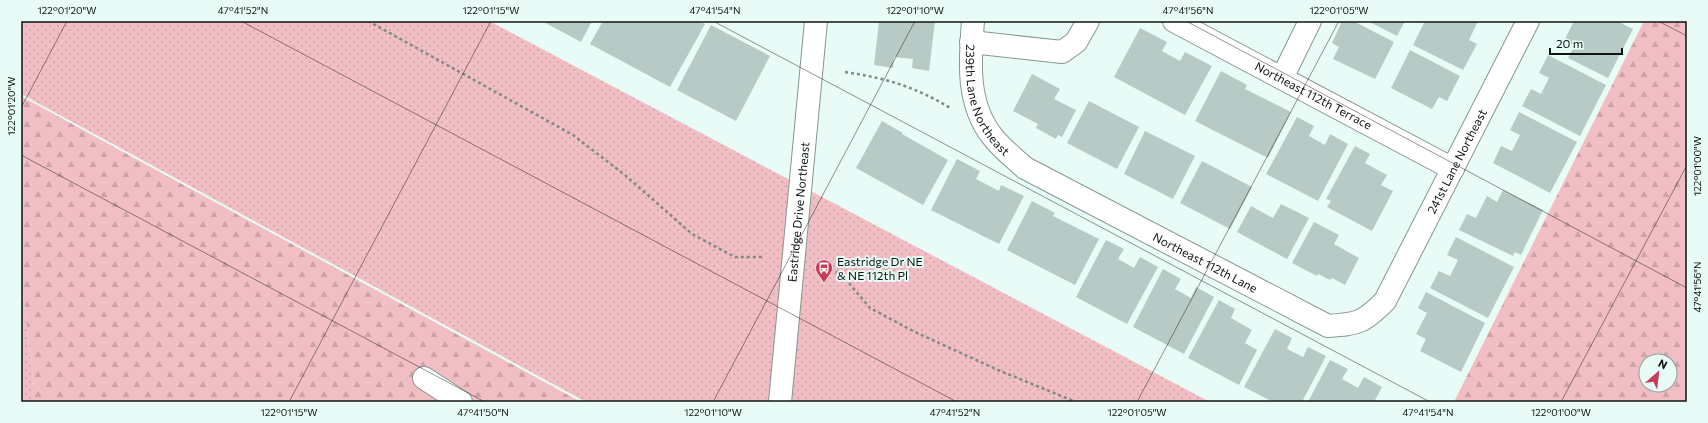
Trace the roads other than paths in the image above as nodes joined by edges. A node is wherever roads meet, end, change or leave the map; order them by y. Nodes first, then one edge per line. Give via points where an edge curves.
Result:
1 (816, 21) edge
2 (1088, 21) edge
3 (1174, 21) edge
4 (1310, 21) edge
5 (1528, 21) edge
6 (972, 32) edge
7 (1282, 78) junction
8 (1025, 168) joint
9 (1453, 169) junction
10 (1385, 301) joint
11 (424, 378) dead end
12 (461, 402) edge
13 (780, 402) edge

1 - 13 street, Eastridge Drive Northeast
2 - 6 street via 1076,42 1062,52
3 - 7 street, Northeast 112th Terrace
4 - 7 street
5 - 9 street, 241st Lane Northeast
6 - 8 street, 239th Lane Northeast via 971,87 975,102 991,136
7 - 9 street, Northeast 112th Terrace
8 - 10 street, Northeast 112th Lane via 1328,326 1363,320
9 - 10 street, 241st Lane Northeast
11 - 12 street

